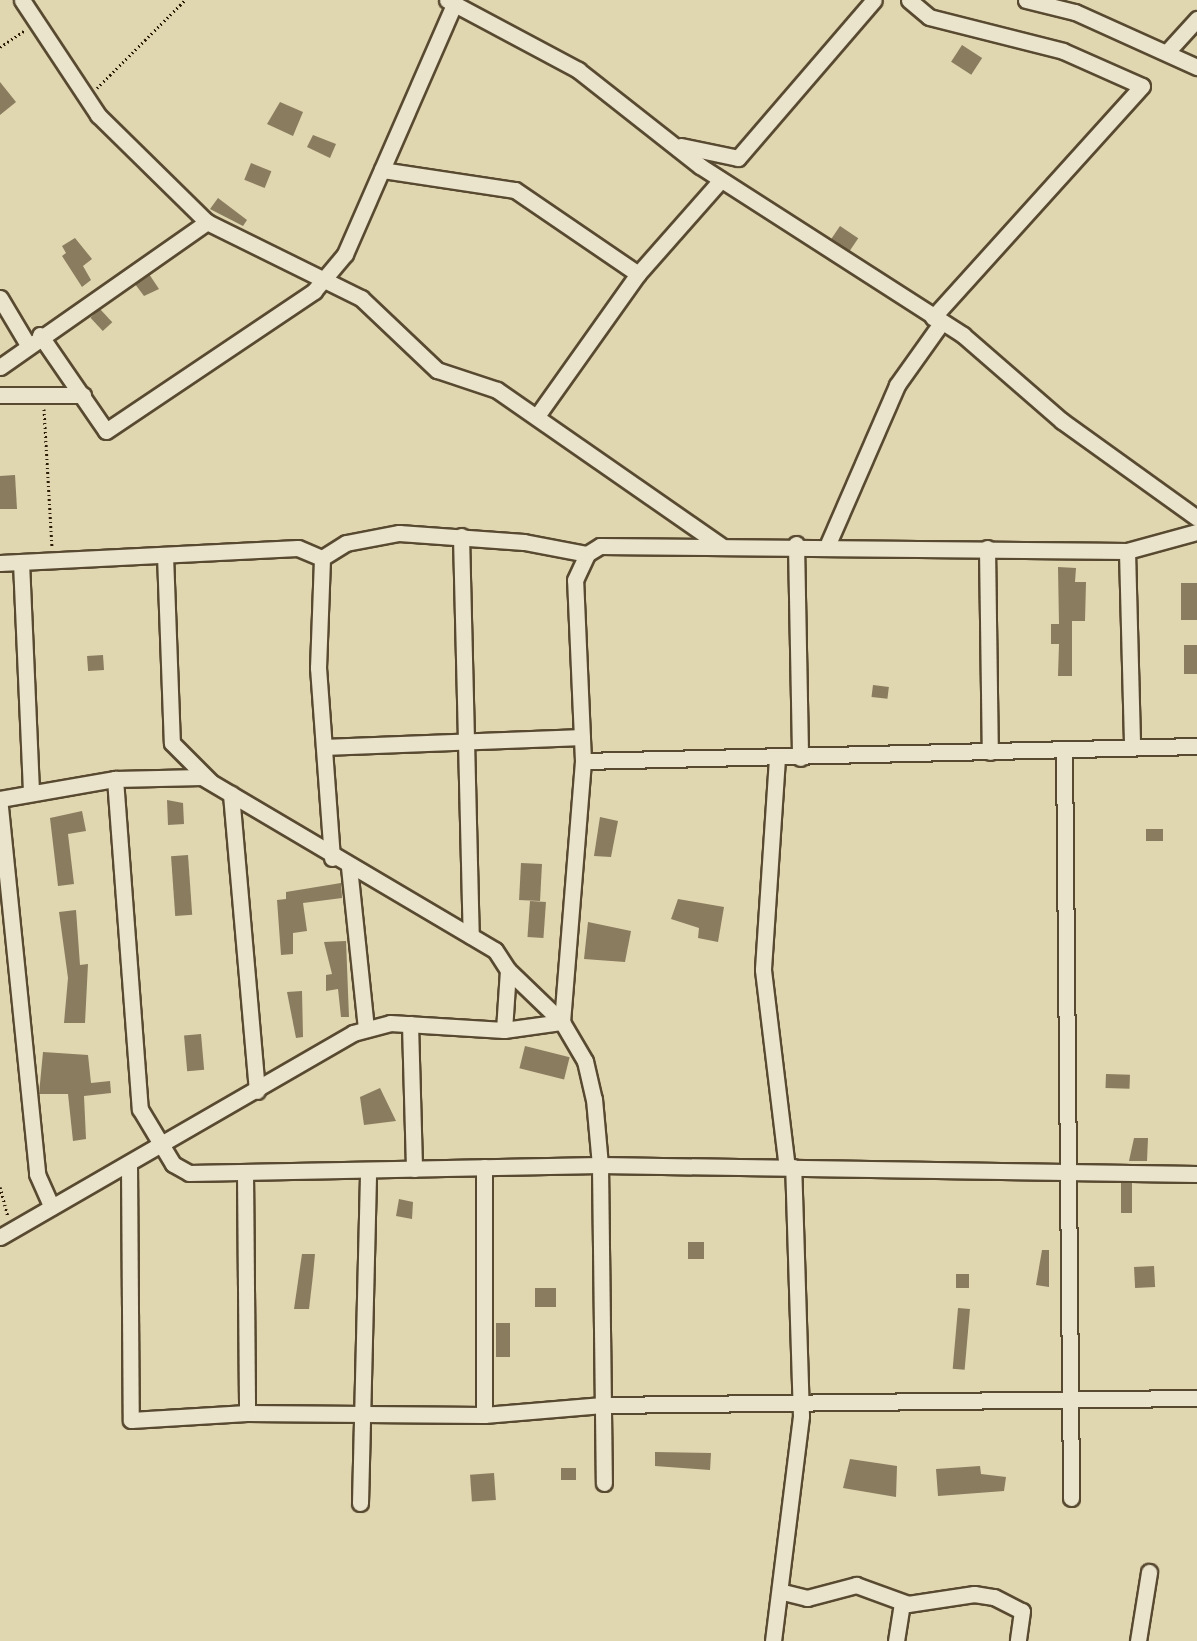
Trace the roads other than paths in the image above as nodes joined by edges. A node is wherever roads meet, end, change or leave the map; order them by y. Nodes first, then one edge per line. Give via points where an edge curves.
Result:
1 (22, 0) edge
2 (874, 0) edge
3 (909, 0) edge
4 (1026, 0) edge
5 (451, 2) edge
6 (1197, 18) edge
7 (1167, 51) junction
8 (1197, 67) edge
9 (673, 144) junction
10 (382, 170) junction
11 (721, 180) junction
12 (207, 222) junction
13 (638, 274) junction
14 (326, 279) junction
15 (0, 298) edge
16 (938, 319) junction
17 (40, 334) junction
18 (28, 345) junction
19 (0, 367) edge
20 (0, 395) edge
21 (83, 395) junction
22 (537, 416) junction
23 (1197, 518) edge
24 (1197, 531) edge
25 (461, 536) junction
26 (796, 544) junction
27 (828, 544) junction
28 (720, 545) junction
29 (987, 548) junction
30 (1127, 550) junction
31 (587, 554) junction
32 (165, 555) junction
33 (322, 558) junction
34 (21, 562) junction
35 (0, 563) edge
36 (582, 737) junction
37 (468, 739) junction
38 (1197, 746) edge
39 (324, 747) junction
40 (1132, 747) junction
41 (1064, 749) junction
42 (990, 752) junction
43 (777, 758) junction
44 (800, 758) junction
45 (583, 761) junction
46 (115, 779) junction
47 (210, 782) junction
48 (31, 793) junction
49 (231, 794) junction
50 (0, 799) edge
51 (0, 807) edge
52 (332, 858) junction
53 (349, 867) junction
54 (471, 936) junction
55 (508, 970) junction
56 (562, 1022) junction
57 (411, 1024) junction
58 (366, 1029) junction
59 (504, 1030) junction
60 (256, 1091) junction
61 (160, 1147) junction
62 (129, 1165) junction
63 (600, 1165) junction
64 (484, 1167) junction
65 (790, 1167) junction
66 (414, 1168) junction
67 (368, 1170) junction
68 (1068, 1172) junction
69 (245, 1173) junction
70 (1197, 1174) edge
71 (52, 1208) junction
72 (6, 1233) edge
73 (1197, 1398) edge
74 (1071, 1400) junction
75 (800, 1404) junction
76 (603, 1405) junction
77 (247, 1413) junction
78 (365, 1414) junction
79 (484, 1414) junction
80 (604, 1483) dead end
81 (1071, 1498) dead end
82 (360, 1503) dead end
83 (1149, 1572) dead end
84 (783, 1592) junction
85 (902, 1604) junction
86 (773, 1641) edge
87 (896, 1641) edge
88 (1018, 1641) edge
89 (1138, 1641) edge

1 - 12 street via 87,98
2 - 9 street via 738,158 723,159
3 - 16 street via 929,17 1063,51 1142,86
4 - 7 street via 1075,12
5 - 9 street via 578,69
5 - 10 street
6 - 7 street
7 - 8 street
9 - 11 street
10 - 13 street via 515,190
10 - 14 street via 345,254
11 - 13 street
11 - 16 street
12 - 14 street
12 - 17 street
13 - 22 street
14 - 21 street via 106,431
14 - 22 street via 361,298 437,370 497,390
15 - 18 street
16 - 23 street via 1062,421
16 - 27 street via 897,386
17 - 18 street
17 - 21 street
18 - 19 street
20 - 21 street
22 - 28 street
24 - 30 street
25 - 31 street
25 - 33 street via 367,536
25 - 37 street
26 - 27 street
26 - 28 street
26 - 44 street
27 - 29 street
28 - 31 street via 600,546
29 - 30 street
29 - 42 street
30 - 40 street
31 - 36 street via 575,580
32 - 33 street via 298,548
32 - 34 street
32 - 47 street via 172,743
33 - 39 street via 318,668
34 - 35 street
34 - 48 street
36 - 37 street
36 - 45 street
37 - 39 street
37 - 54 street
38 - 40 street
39 - 52 street
40 - 41 street
41 - 42 street
41 - 68 street
42 - 44 street
43 - 44 street
43 - 45 street
43 - 65 street via 763,970
45 - 56 street
46 - 47 street via 194,775
46 - 48 street
46 - 61 street via 140,1109
47 - 49 street
48 - 50 street
49 - 52 street
49 - 60 street
51 - 71 street via 37,1174
52 - 53 street
53 - 54 street
53 - 58 street
54 - 55 street via 502,957
55 - 56 street
55 - 59 street
56 - 59 street
56 - 63 street via 585,1061
57 - 58 street
57 - 59 street
57 - 66 street
58 - 60 street
60 - 61 street
61 - 62 street
61 - 69 street via 189,1173
62 - 71 street
62 - 77 street via 131,1420
63 - 64 street
63 - 65 street
63 - 76 street
64 - 66 street
64 - 79 street
65 - 68 street
65 - 75 street
66 - 67 street
67 - 69 street
67 - 78 street
68 - 70 street
68 - 74 street
69 - 77 street
71 - 72 street
73 - 74 street
74 - 75 street
74 - 81 street
75 - 76 street
75 - 84 street
76 - 79 street
76 - 80 street
77 - 78 street
78 - 79 street
78 - 82 street
83 - 89 street
84 - 85 street via 807,1598 856,1586
84 - 86 street
85 - 87 street
85 - 88 street via 974,1594 994,1597 1023,1611

